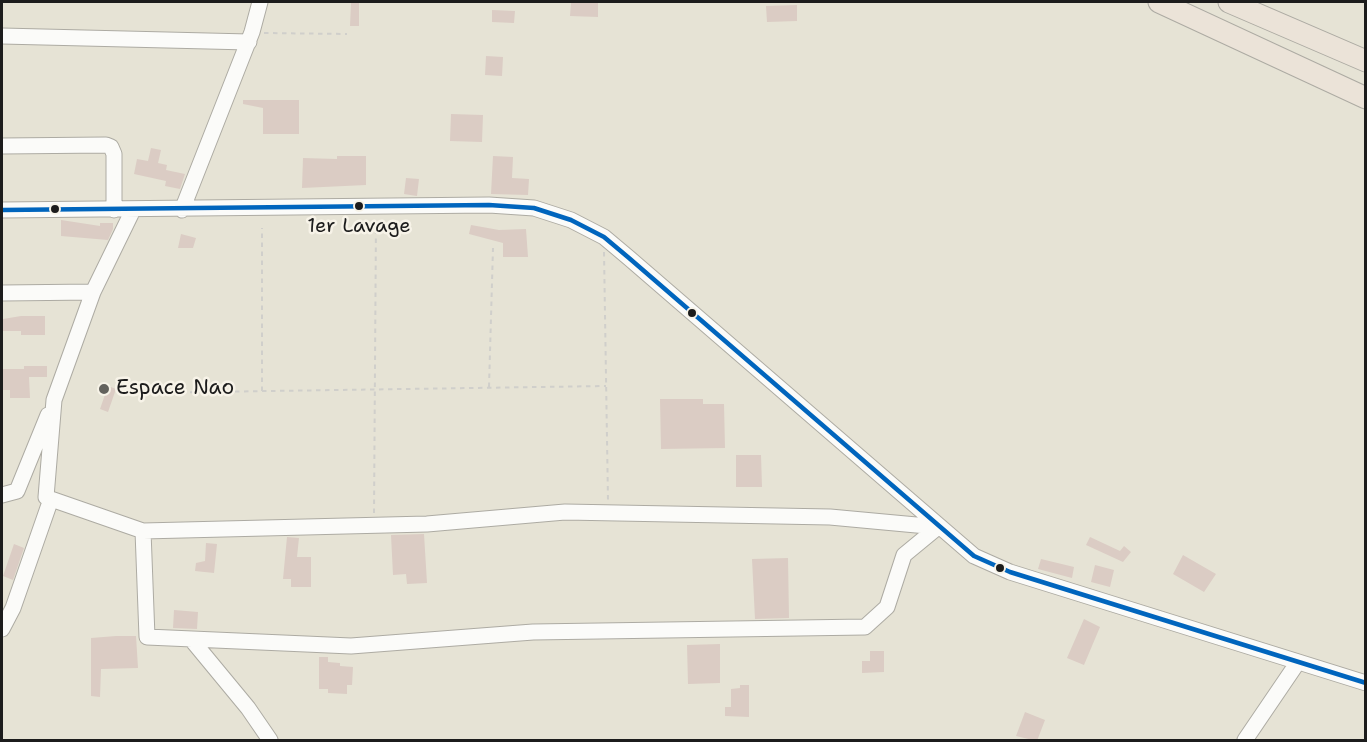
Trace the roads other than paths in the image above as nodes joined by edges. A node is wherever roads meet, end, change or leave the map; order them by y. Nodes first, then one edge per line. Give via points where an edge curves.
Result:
1 (260, 2) edge
2 (1159, 2) edge
3 (1229, 2) edge
4 (2, 36) edge
5 (250, 37) junction
6 (1365, 61) edge
7 (1365, 98) edge
8 (2, 146) edge
9 (2, 210) edge
10 (114, 210) junction
11 (133, 210) junction
12 (182, 210) junction
13 (93, 292) junction
14 (2, 293) edge
15 (54, 400) junction
16 (2, 495) edge
17 (51, 499) junction
18 (938, 527) junction
19 (143, 531) junction
20 (2, 630) edge
21 (191, 639) junction
22 (1298, 662) junction
23 (1365, 683) edge
24 (270, 741) edge
25 (1245, 741) edge

1 - 5 street
2 - 7 highway
3 - 6 highway
4 - 5 street
5 - 12 street
8 - 10 street via 111,147
9 - 10 street
10 - 11 street
11 - 12 street
11 - 13 street
12 - 18 street via 489,205 534,208 571,220 604,237
13 - 14 street
13 - 15 street
15 - 16 street via 17,491
15 - 17 street via 46,497
17 - 19 street
17 - 20 street
18 - 19 street via 830,518 565,512 427,524
18 - 21 street via 904,555 887,607 865,627 533,633 351,646
18 - 22 street via 974,556 1010,572
19 - 21 street via 147,637
21 - 24 street
22 - 23 street
22 - 25 street

